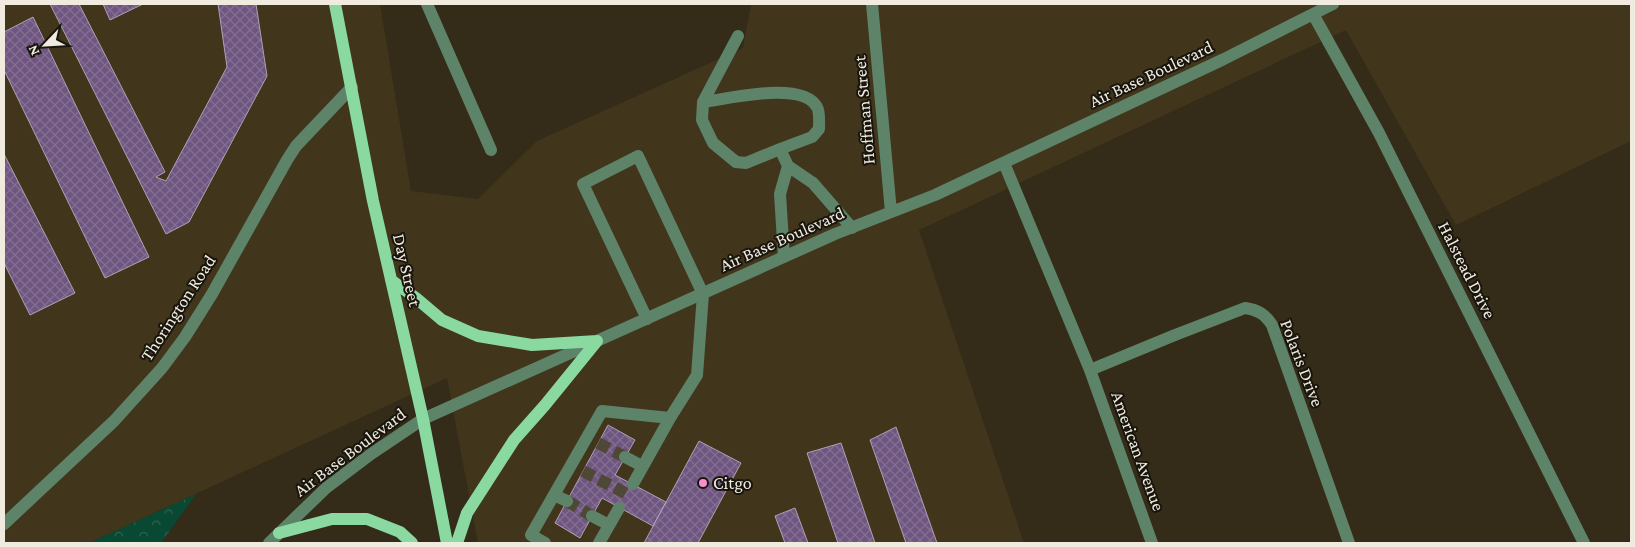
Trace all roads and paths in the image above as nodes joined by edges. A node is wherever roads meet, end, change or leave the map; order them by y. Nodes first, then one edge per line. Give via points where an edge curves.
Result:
1 (335, 4) edge
2 (427, 4) edge
3 (872, 4) edge
4 (1333, 4) edge
5 (1313, 14) junction
6 (738, 36) dead end
7 (352, 87) junction
8 (702, 102) junction
9 (780, 148) junction
10 (491, 150) dead end
11 (1004, 163) junction
12 (788, 166) junction
13 (891, 212) junction
14 (852, 228) junction
15 (784, 257) junction
16 (391, 280) junction
17 (702, 294) junction
18 (647, 319) junction
19 (597, 341) junction
20 (1090, 370) junction
21 (670, 418) junction
22 (423, 419) junction
23 (625, 457) tunnel mouth
24 (642, 466) junction
25 (633, 484) dead end
26 (554, 494) junction
27 (567, 501) tunnel mouth
28 (619, 508) dead end
29 (592, 516) tunnel mouth
30 (4, 524) edge
31 (609, 526) junction
32 (279, 533) junction
33 (269, 543) edge
34 (412, 543) edge
35 (447, 543) edge
36 (457, 543) edge
37 (545, 543) edge
38 (599, 543) edge
39 (1152, 543) edge
40 (1349, 543) edge
41 (1584, 543) edge

1 - 7 main road, Day Street
2 - 10 street
3 - 13 street, Hoffman Street
4 - 5 street, Air Base Boulevard
5 - 11 street, Air Base Boulevard
5 - 41 street, Halstead Drive via 1379,133
6 - 8 street
7 - 16 main road, Day Street
7 - 30 street, Thorington Road via 296,146 212,294 162,368 114,421
8 - 9 street via 702,120 713,143 736,162 746,163
8 - 9 street via 766,93 792,93 811,99 818,108 819,129 812,137
9 - 12 street
11 - 13 street, Air Base Boulevard
11 - 20 street, American Avenue
12 - 14 street via 814,182
12 - 15 street via 780,194
13 - 14 street, Air Base Boulevard
14 - 15 street, Air Base Boulevard
15 - 17 street, Air Base Boulevard
16 - 19 main road via 442,320 478,336 532,345
16 - 22 main road, Day Street
17 - 18 street, Air Base Boulevard
17 - 18 street via 638,156 582,184
17 - 21 street via 697,375
18 - 19 street, Air Base Boulevard
19 - 22 street, Air Base Boulevard
19 - 36 main road via 514,440 467,513
20 - 39 street, American Avenue
20 - 40 street, Polaris Drive via 1246,308 1265,315 1272,325
21 - 24 street
21 - 26 street via 602,411 593,440 578,468
22 - 32 street, Air Base Boulevard via 326,488
22 - 35 main road, Day Street
23 - 24 street
24 - 25 street
26 - 27 street
26 - 37 street via 531,535
28 - 31 street
29 - 31 street
31 - 38 street
32 - 33 street, Air Base Boulevard
32 - 34 main road via 332,519 367,519 400,532

